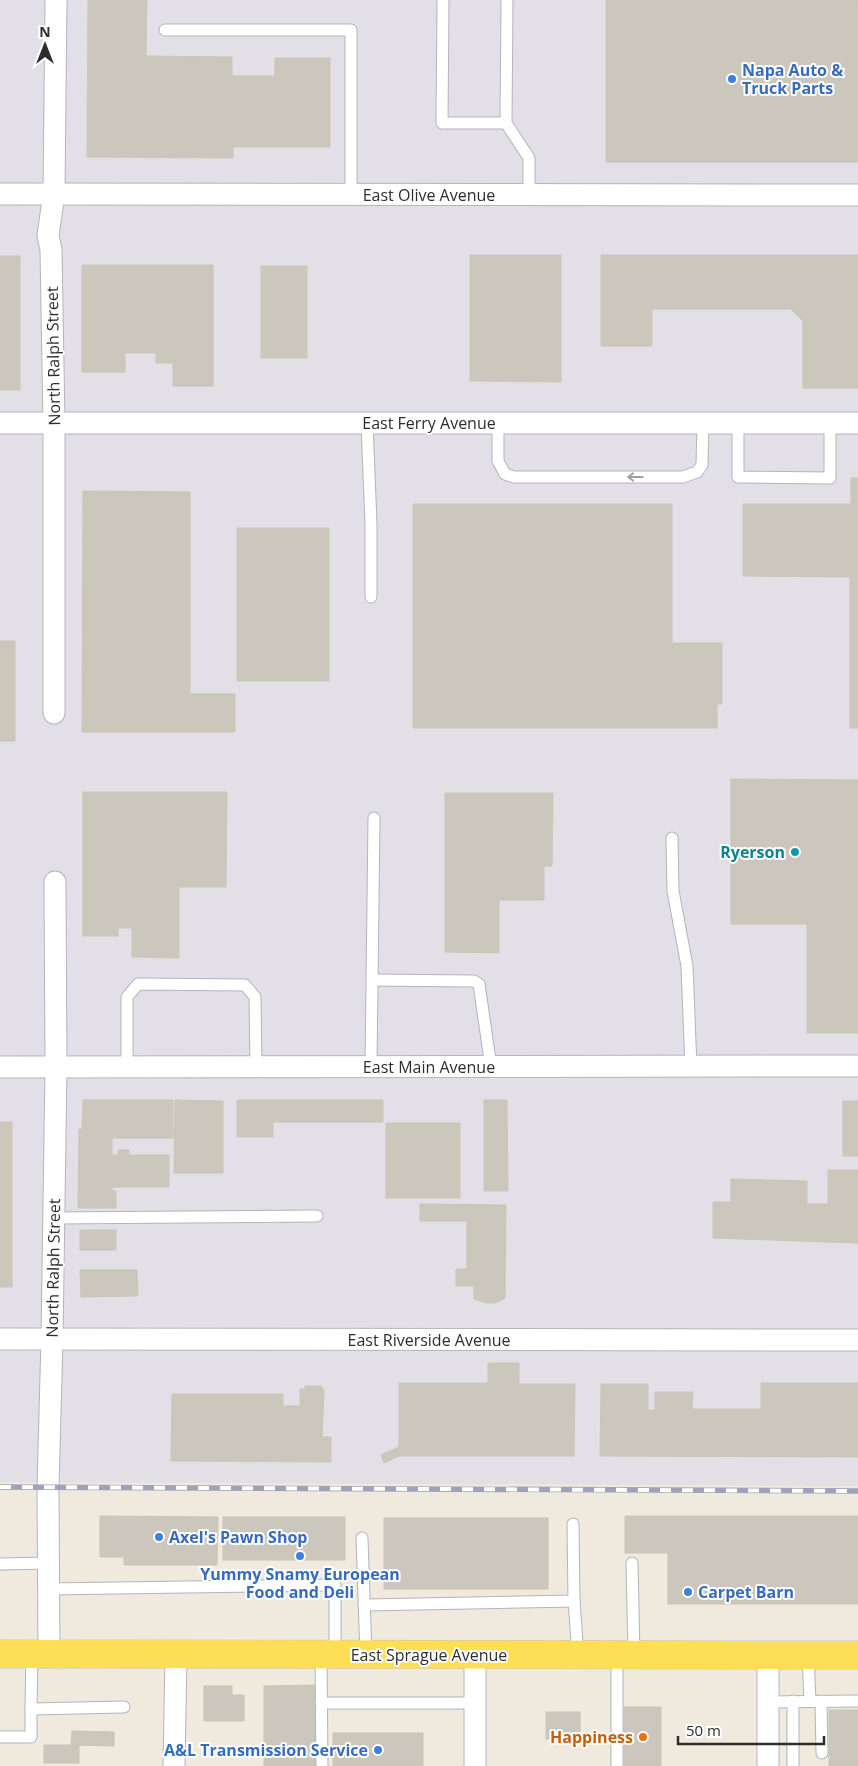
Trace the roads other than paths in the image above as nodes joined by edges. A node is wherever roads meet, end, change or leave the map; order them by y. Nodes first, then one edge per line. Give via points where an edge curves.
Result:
1 (56, 0) edge
2 (443, 0) edge
3 (507, 0) edge
4 (165, 30) dead end
5 (506, 123) junction
6 (0, 194) edge
7 (54, 194) junction
8 (351, 194) junction
9 (529, 195) junction
10 (858, 195) edge
11 (0, 423) edge
12 (54, 423) junction
13 (367, 423) junction
14 (498, 423) junction
15 (703, 423) junction
16 (738, 423) junction
17 (830, 423) junction
18 (858, 423) edge
19 (371, 597) dead end
20 (54, 713) dead end
21 (374, 818) dead end
22 (672, 838) dead end
23 (55, 882) dead end
24 (372, 980) junction
25 (858, 1066) edge
26 (0, 1067) edge
27 (256, 1067) junction
28 (371, 1067) junction
29 (491, 1067) junction
30 (690, 1067) junction
31 (56, 1068) junction
32 (127, 1068) junction
33 (317, 1216) dead end
34 (54, 1218) junction
35 (0, 1339) edge
36 (52, 1339) junction
37 (858, 1340) edge
38 (573, 1524) dead end
39 (362, 1538) dead end
40 (632, 1563) dead end
41 (0, 1564) edge
42 (48, 1564) junction
43 (48, 1589) junction
44 (574, 1601) junction
45 (364, 1605) junction
46 (0, 1654) edge
47 (40, 1654) junction
48 (176, 1654) junction
49 (328, 1654) junction
50 (366, 1654) junction
51 (475, 1654) junction
52 (578, 1654) junction
53 (808, 1654) junction
54 (625, 1655) junction
55 (768, 1655) junction
56 (858, 1655) edge
57 (793, 1701) junction
58 (815, 1701) junction
59 (858, 1701) edge
60 (768, 1702) junction
61 (321, 1704) junction
62 (475, 1704) junction
63 (124, 1707) dead end
64 (32, 1709) junction
65 (0, 1737) edge
66 (822, 1753) dead end
67 (174, 1766) edge
68 (322, 1766) edge
69 (475, 1766) edge
70 (617, 1766) edge
71 (768, 1766) edge
72 (793, 1766) edge

1 - 7 street, North Ralph Street
2 - 5 lane via 442,123
3 - 5 lane
4 - 8 lane via 351,30
5 - 9 lane via 529,158
6 - 7 street, East Olive Avenue
7 - 8 street, East Olive Avenue
7 - 12 street, North Ralph Street via 48,234
8 - 9 street, East Olive Avenue
9 - 10 street, East Olive Avenue
11 - 12 street, East Ferry Avenue
12 - 13 street, East Ferry Avenue
12 - 20 street, North Ralph Street
13 - 14 street, East Ferry Avenue
13 - 19 lane
14 - 15 street, East Ferry Avenue
15 -> 14 lane via 702,465 697,472 683,477 514,477 505,474 498,461
15 - 16 street, East Ferry Avenue
16 - 17 street, East Ferry Avenue
16 - 17 lane via 738,477 830,478
17 - 18 street, East Ferry Avenue
21 - 24 lane
22 - 30 lane via 673,891 687,966
23 - 31 street, North Ralph Street
24 - 28 lane
24 - 29 lane via 474,981 479,984
25 - 30 street, East Main Avenue
26 - 31 street, East Main Avenue
27 - 28 street, East Main Avenue
27 - 32 street, East Main Avenue
27 - 32 lane via 254,997 245,985 138,984 127,997
28 - 29 street, East Main Avenue
29 - 30 street, East Main Avenue
31 - 32 street, East Main Avenue
31 - 34 street, North Ralph Street
33 - 34 lane
34 - 36 street, North Ralph Street
35 - 36 street, East Riverside Avenue
36 - 37 street, East Riverside Avenue
36 - 42 street, North Ralph Street
38 - 44 lane
39 - 45 lane
40 - 54 lane
41 - 42 lane
42 - 43 street, North Ralph Street
43 - 47 street, North Ralph Street
43 - 49 lane via 335,1585
44 - 45 lane
44 - 52 lane
45 - 50 lane
46 - 47 main road, East Sprague Avenue
47 - 48 main road, East Sprague Avenue
47 - 64 lane
48 - 49 main road, East Sprague Avenue
48 - 67 street
49 - 50 main road, East Sprague Avenue
49 - 61 lane
50 - 51 main road, East Sprague Avenue
51 - 52 main road, East Sprague Avenue
51 - 62 street
52 - 54 main road, East Sprague Avenue
53 - 55 main road, East Sprague Avenue
53 - 56 main road, East Sprague Avenue
53 - 58 lane
54 - 55 main road, East Sprague Avenue
54 - 70 lane
55 - 60 street
57 - 58 lane
57 - 60 lane
57 - 72 lane
58 - 59 lane
58 - 66 lane
60 - 71 street
61 - 62 lane
61 - 68 lane
62 - 69 street
63 - 64 lane
64 - 65 lane via 31,1737

